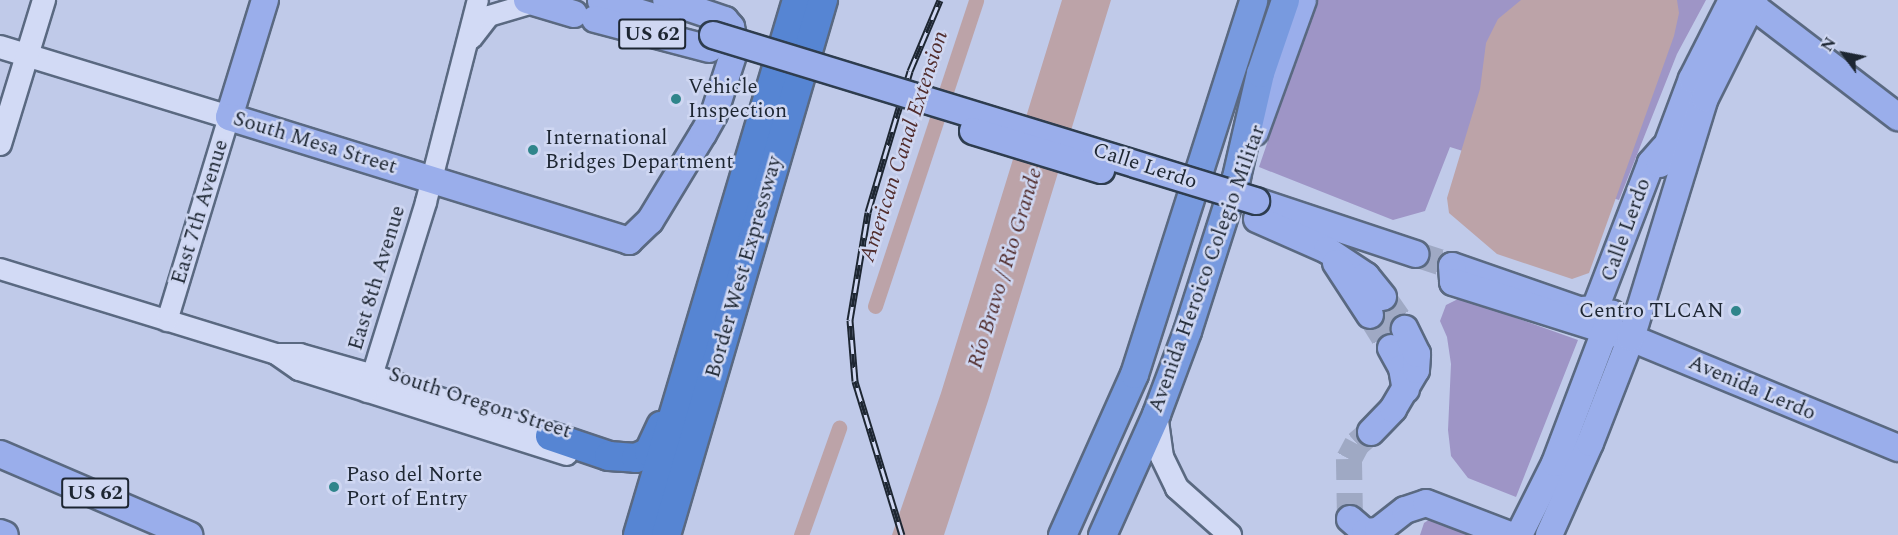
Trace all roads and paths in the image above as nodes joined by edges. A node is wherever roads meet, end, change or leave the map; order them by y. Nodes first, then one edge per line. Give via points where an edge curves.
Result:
1 (44, 0) edge
2 (265, 0) edge
3 (478, 0) edge
4 (666, 0) edge
5 (797, 0) edge
6 (823, 0) edge
7 (1253, 0) edge
8 (1285, 0) edge
9 (1303, 0) edge
10 (530, 1) edge
11 (1746, 1) edge
12 (590, 11) edge
13 (471, 40) junction
14 (0, 47) edge
15 (27, 55) junction
16 (772, 88) junction
17 (229, 117) junction
18 (1898, 117) edge
19 (0, 144) edge
20 (1664, 148) junction
21 (1236, 177) junction
22 (430, 179) junction
23 (1670, 201) junction
24 (1253, 209) junction
25 (1642, 224) junction
26 (1415, 254) tunnel mouth
27 (1452, 266) joint
28 (0, 268) edge
29 (1377, 306) tunnel mouth
30 (167, 321) junction
31 (1606, 329) junction
32 (1631, 338) junction
33 (1398, 339) tunnel mouth
34 (370, 383) junction
35 (1156, 414) junction
36 (1371, 432) tunnel mouth
37 (550, 435) joint
38 (1898, 448) edge
39 (0, 454) edge
40 (605, 468) joint
41 (1350, 519) dead end
42 (0, 533) edge
43 (5, 535) edge
44 (189, 535) edge
45 (627, 535) edge
46 (638, 535) edge
47 (666, 535) edge
48 (1062, 535) edge
49 (1102, 535) edge
50 (1230, 535) edge
51 (1510, 535) edge
52 (1519, 535) edge
53 (1549, 535) edge

1 - 15 main road
2 - 17 main road, East 7th Avenue
3 - 13 street, East 8th Avenue
4 - 22 main road, South Mesa Street via 725,20 731,27 735,49 714,114 703,134 650,221 629,241
5 - 16 highway
6 - 47 highway, Border West Expressway
7 - 48 highway, Avenida Heroico Colegio Militar via 1134,374
8 - 21 highway via 1260,73
9 - 21 main road, Avenida Heroico Colegio Militar
10 - 12 main road, US 62
10 - 13 street, East 8th Avenue via 489,16
11 - 18 main road
11 - 20 main road via 1692,78
11 - 23 main road via 1705,98
12 - 24 main road, US 62, bridge via 711,42
13 - 22 street, East 8th Avenue
14 - 15 main road, South Mesa Street
15 - 17 main road, South Mesa Street
15 - 19 main road
16 - 37 highway via 740,162 657,438 649,452 623,459
16 - 46 highway, Border West Expressway
17 - 22 main road, South Mesa Street
17 - 30 street, East 7th Avenue
20 - 25 main road
20 - 27 main road, Calle Lerdo via 1651,163 1595,309 1579,310
21 - 35 highway, Avenida Heroico Colegio Militar
22 - 34 street, East 8th Avenue
23 - 25 main road via 1657,204
23 - 32 main road
24 - 26 main road
24 - 29 main road via 1366,276
25 - 31 main road
27 - 31 main road, Avenida Lerdo via 1451,277 1458,285
28 - 30 street, South Oregon Street
30 - 34 street, South Oregon Street via 276,354 300,354
31 - 32 main road, Avenida Lerdo
31 - 52 main road via 1555,463
32 - 38 main road, Avenida Lerdo
32 - 53 main road
33 - 36 main road via 1417,354 1416,370 1406,390
34 - 37 street, South Oregon Street
34 - 40 street, South Oregon Street
35 - 49 highway, Avenida Heroico Colegio Militar
35 - 50 main road via 1162,457 1177,488
39 - 44 main road, US 62
40 - 45 highway via 633,481 638,492
41 - 51 main road via 1365,532 1378,531 1405,510 1426,503
42 - 43 main road

